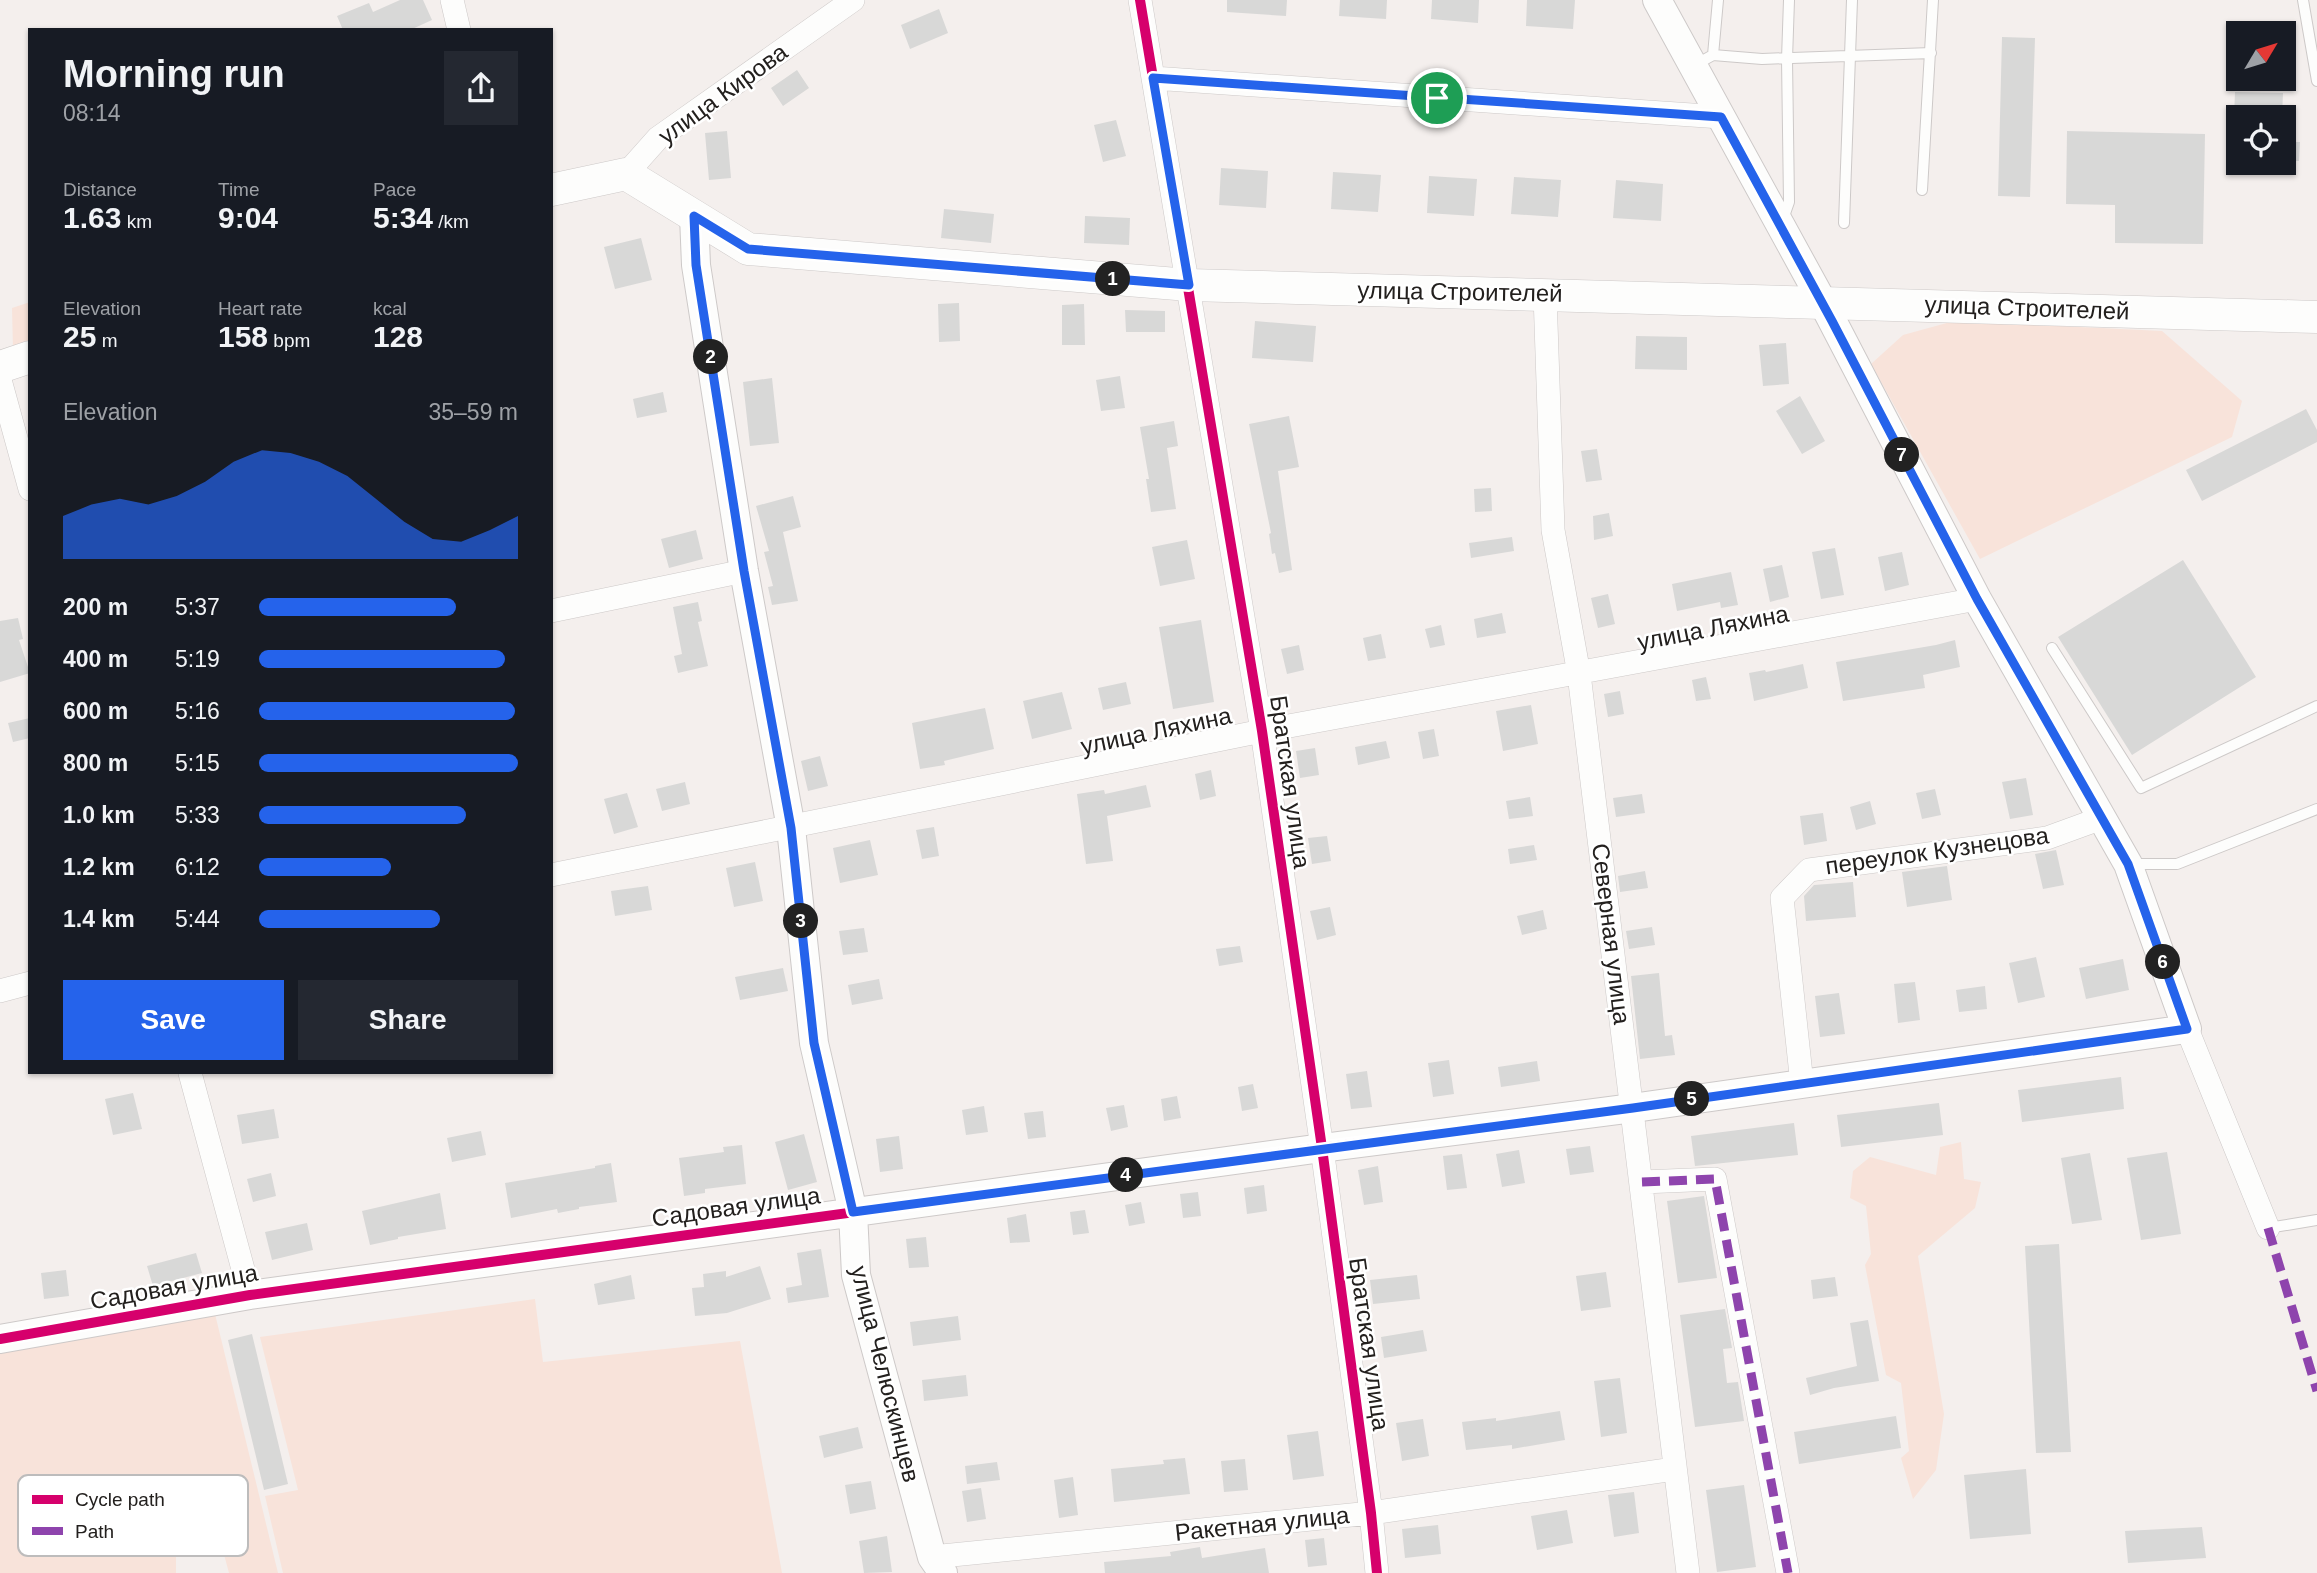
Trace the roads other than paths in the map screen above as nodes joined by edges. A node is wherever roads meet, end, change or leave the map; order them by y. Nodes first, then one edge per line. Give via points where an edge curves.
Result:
1 (452, 0) edge
2 (853, 0) edge
3 (1140, 0) edge
4 (1657, 0) edge
5 (1718, 0) edge
6 (1789, 0) edge
7 (1852, 0) edge
8 (1933, 0) edge
9 (2303, 0) edge
10 (459, 28) edge
11 (1931, 54) junction
12 (1849, 57) junction
13 (1787, 58) junction
14 (1703, 61) junction
15 (1153, 78) junction
16 (2317, 81) edge
17 (1721, 117) junction
18 (626, 174) junction
19 (553, 190) edge
20 (1922, 190) dead end
21 (694, 216) junction
22 (1844, 223) dead end
23 (1780, 225) junction
24 (1189, 285) junction
25 (1545, 294) junction
26 (1822, 301) junction
27 (2317, 317) edge
28 (28, 358) edge
29 (0, 367) edge
30 (0, 380) edge
31 (28, 481) edge
32 (744, 571) junction
33 (1977, 599) junction
34 (553, 611) edge
35 (2052, 648) dead end
36 (1579, 674) junction
37 (2317, 706) edge
38 (1262, 731) junction
39 (2317, 809) edge
40 (2102, 818) junction
41 (791, 828) junction
42 (2128, 864) junction
43 (553, 875) edge
44 (28, 984) edge
45 (0, 991) edge
46 (2187, 1029) junction
47 (190, 1074) edge
48 (1802, 1084) junction
49 (1633, 1108) junction
50 (1322, 1148) junction
51 (1642, 1182) junction
52 (853, 1212) junction
53 (2317, 1220) edge
54 (2268, 1228) joint
55 (250, 1295) junction
56 (0, 1339) edge
57 (1674, 1469) junction
58 (1371, 1513) junction
59 (938, 1565) edge
60 (1377, 1573) edge
61 (1688, 1573) edge
62 (1788, 1573) edge

1 - 10 street
2 - 18 street, улица Кирова via 658,138
3 - 15 street, Братская улица
4 - 14 street
5 - 14 lane
6 - 13 lane
7 - 12 lane
8 - 11 lane
9 - 16 lane
11 - 12 lane
11 - 20 lane
12 - 13 lane
12 - 22 lane
13 - 14 lane
13 - 23 lane via 1789,202
14 - 17 street
15 - 17 street
15 - 24 street, Братская улица
17 - 23 street
18 - 19 main road
18 - 21 main road, улица Строителей
21 - 24 main road, улица Строителей via 748,249
21 - 32 street, улица Челюскинцев via 696,265
23 - 26 street
24 - 25 main road, улица Строителей
24 - 38 street, Братская улица
25 - 26 main road, улица Строителей
25 - 36 street, Северная улица via 1553,530
26 - 27 main road, улица Строителей
26 - 33 street
28 - 29 main road
30 - 31 street
32 - 34 street
32 - 41 street, улица Челюскинцев
33 - 36 street, улица Ляхина
33 - 40 street
35 - 37 lane via 2141,788
36 - 38 street, улица Ляхина
36 - 49 street, Северная улица
38 - 41 street, улица Ляхина
38 - 50 street, Братская улица
39 - 42 lane via 2177,864
40 - 42 street
40 - 48 street, переулок Кузнецова via 2047,838 1809,870 1782,898
41 - 43 street, улица Ляхина
41 - 52 street, улица Челюскинцев via 814,1043
42 - 46 street
44 - 45 street
46 - 48 street, Садовая улица
46 - 54 street
47 - 55 street
48 - 49 street, Садовая улица
49 - 50 street, Садовая улица
49 - 51 street, Северная улица
50 - 52 street, Садовая улица
50 - 58 street, Братская улица
51 - 57 street, Северная улица
51 - 62 street via 1715,1179
52 - 55 street, Садовая улица
52 - 59 street, улица Челюскинцев via 856,1275
53 - 54 lane
55 - 56 street, Садовая улица
57 - 58 street, Ракетная улица
57 - 61 street, Северная улица
58 - 59 street, Ракетная улица
58 - 60 street, Братская улица

